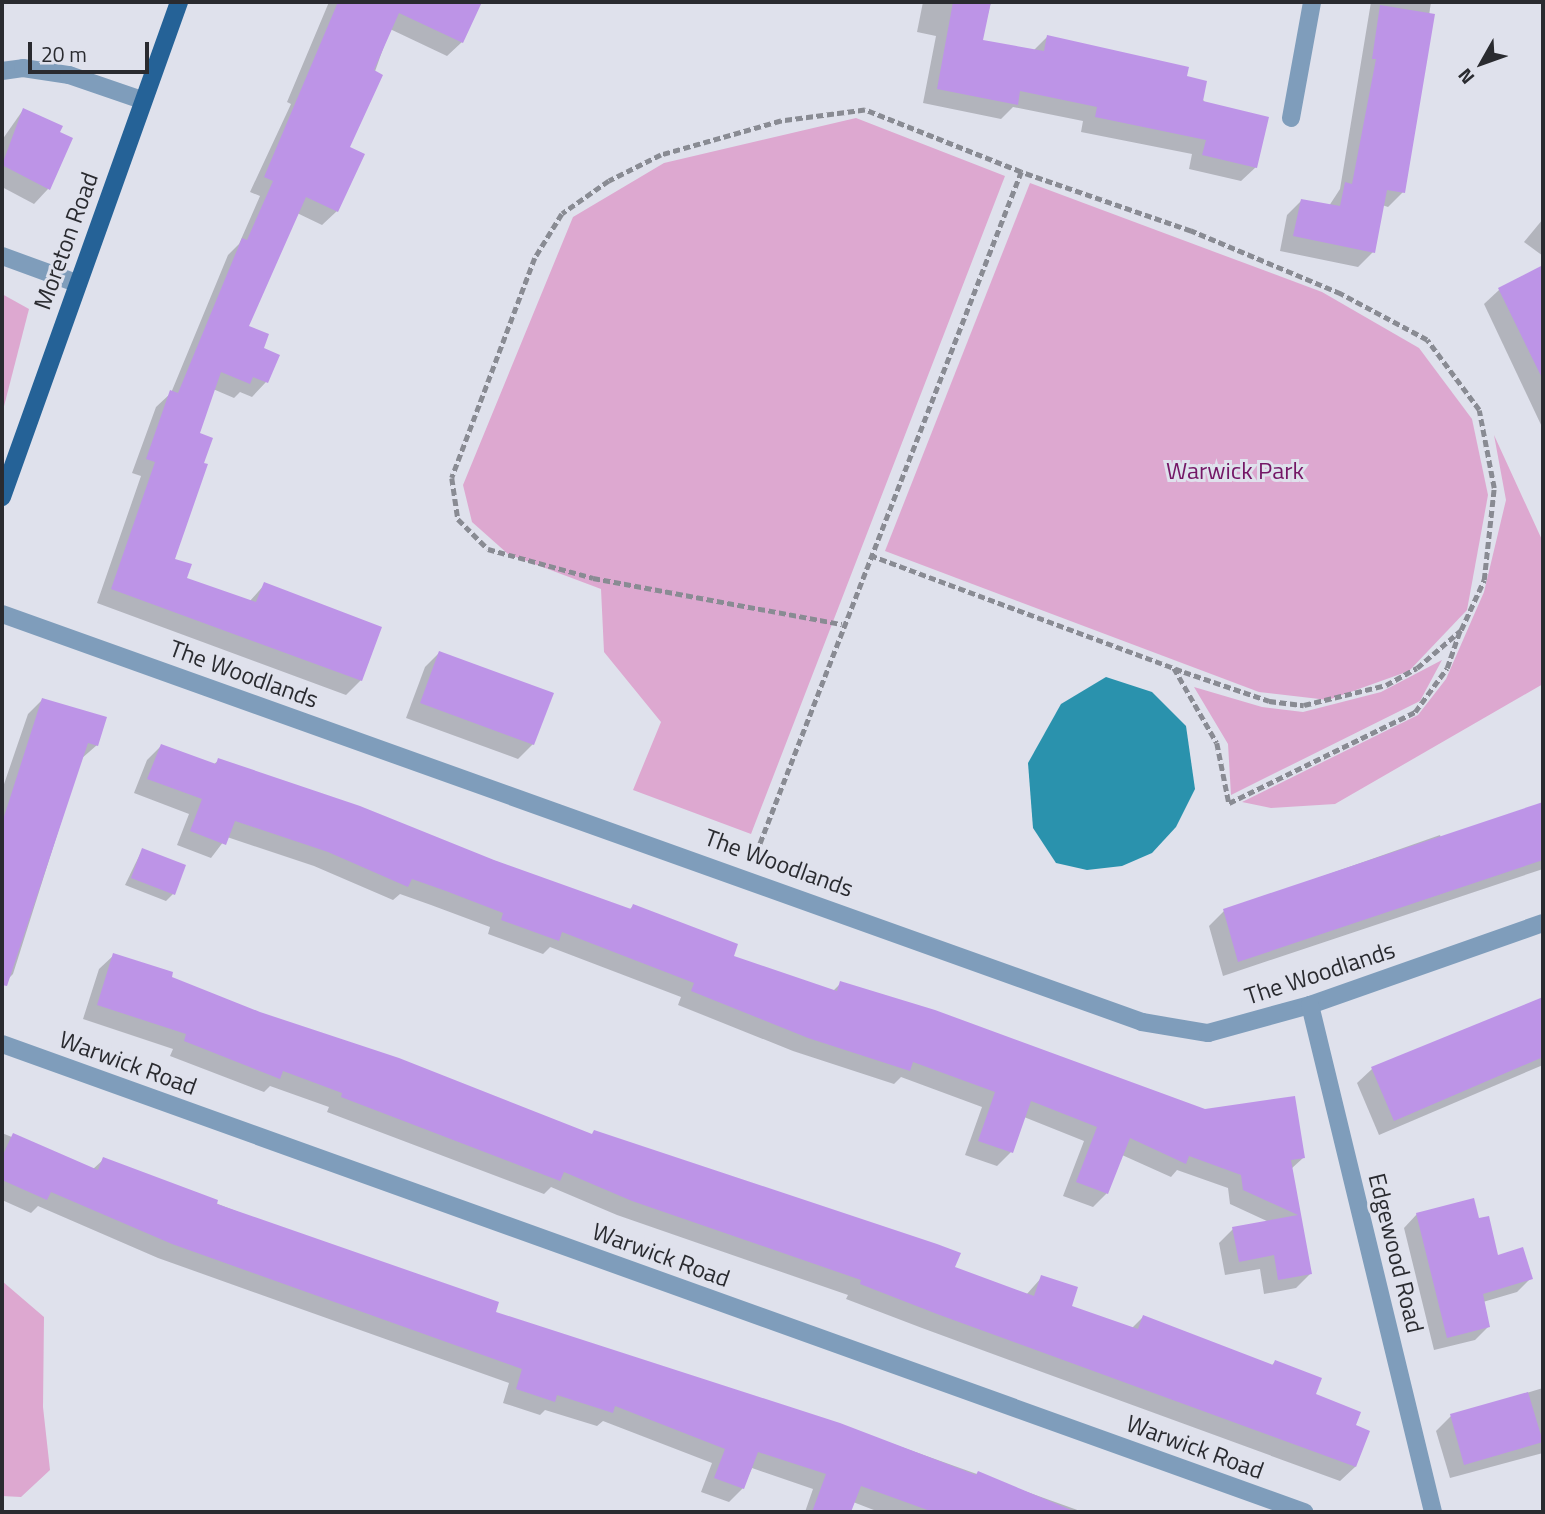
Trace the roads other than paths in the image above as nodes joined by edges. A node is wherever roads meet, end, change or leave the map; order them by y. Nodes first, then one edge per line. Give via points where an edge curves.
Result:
1 (179, 2) edge
2 (1312, 2) edge
3 (2, 71) edge
4 (142, 100) junction
5 (1291, 118) dead end
6 (2, 256) edge
7 (76, 283) junction
8 (2, 498) edge
9 (2, 614) edge
10 (1543, 923) edge
11 (1310, 1005) junction
12 (2, 1044) edge
13 (1304, 1512) edge
14 (1433, 1512) edge

1 - 4 main road, Moreton Road
2 - 5 street
3 - 4 street via 23,68 69,75
4 - 7 main road, Moreton Road
6 - 7 street
7 - 8 main road, Moreton Road
9 - 11 street, The Woodlands via 1142,1022 1208,1033
10 - 11 street, The Woodlands
11 - 14 street, Edgewood Road
12 - 13 street, Warwick Road

